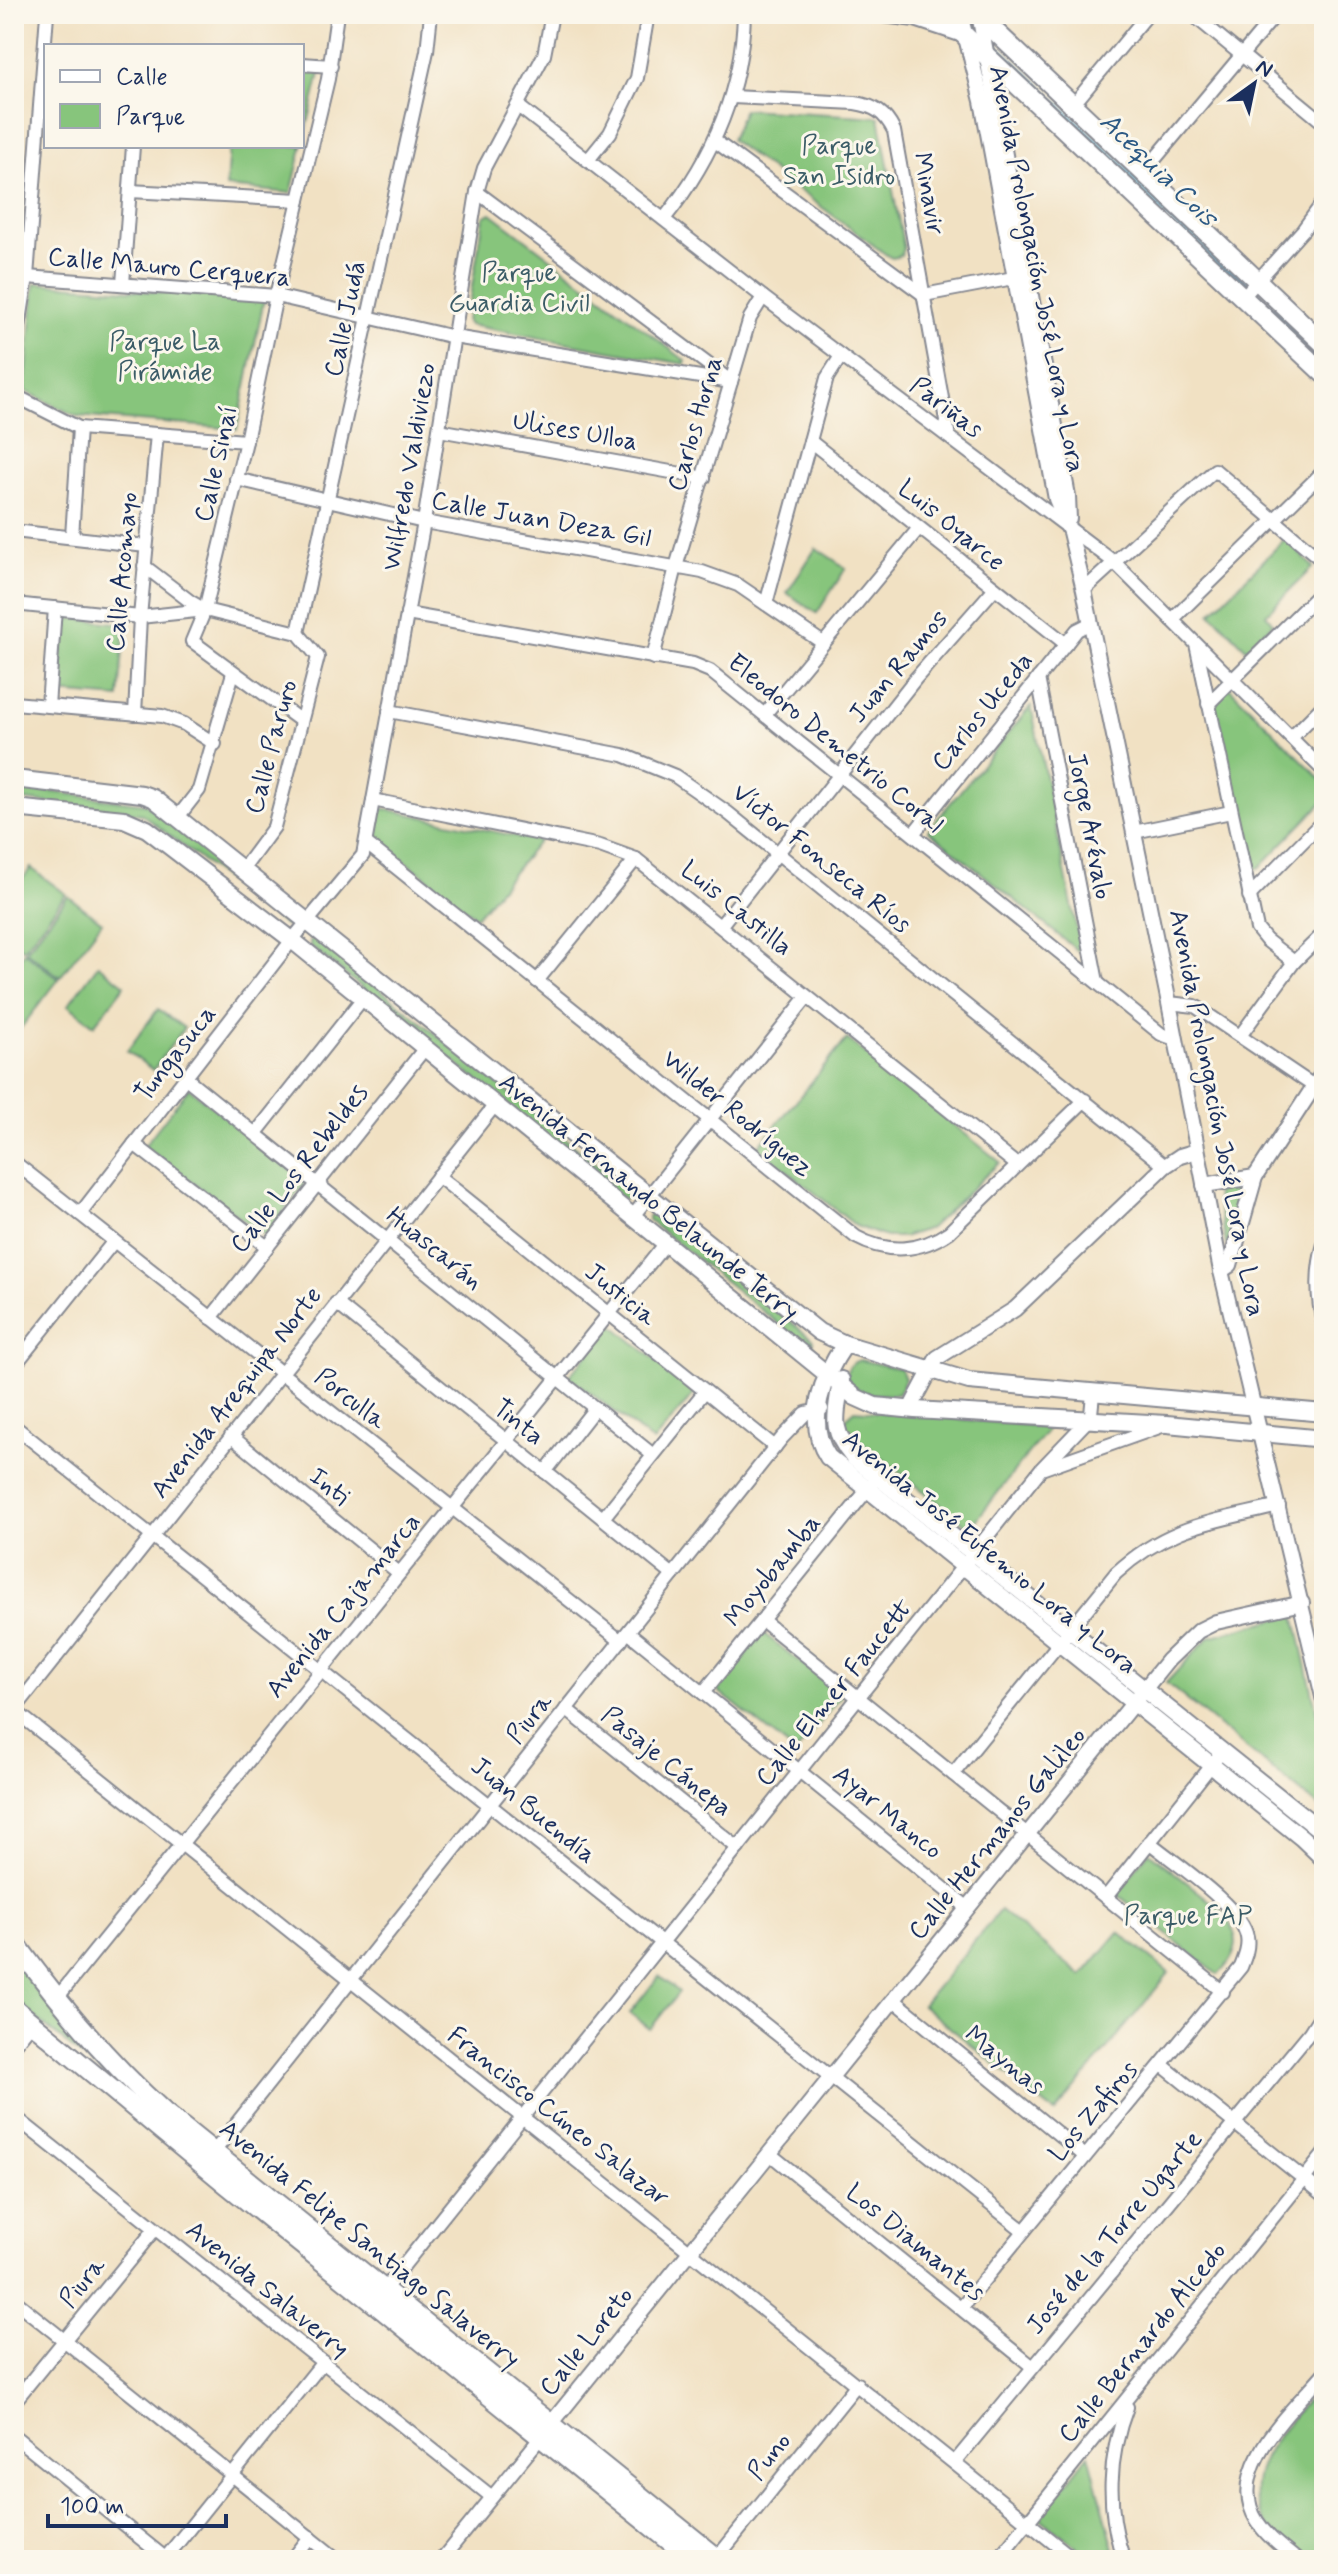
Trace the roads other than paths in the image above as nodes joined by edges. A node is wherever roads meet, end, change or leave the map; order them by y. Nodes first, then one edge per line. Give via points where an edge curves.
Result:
1 (47, 14) edge
2 (337, 14) edge
3 (431, 14) edge
4 (552, 14) edge
5 (648, 14) edge
6 (744, 14) edge
7 (883, 14) edge
8 (942, 14) edge
9 (1148, 14) edge
10 (1192, 14) edge
11 (1276, 14) edge
12 (979, 15) edge
13 (964, 34) junction
14 (45, 44) edge
15 (984, 52) junction
16 (1241, 56) junction
17 (44, 59) edge
18 (304, 64) edge
19 (331, 66) junction
20 (732, 97) junction
21 (1073, 105) junction
22 (518, 106) junction
23 (1324, 123) edge
24 (715, 141) junction
25 (133, 148) edge
26 (588, 160) junction
27 (1144, 172) junction
28 (130, 191) junction
29 (477, 192) junction
30 (299, 200) junction
31 (1324, 201) edge
32 (664, 219) junction
33 (27, 277) junction
34 (1020, 277) junction
35 (1257, 282) junction
36 (123, 284) junction
37 (924, 295) junction
38 (276, 296) junction
39 (763, 297) junction
40 (1243, 297) junction
41 (368, 319) junction
42 (16, 337) edge
43 (454, 337) junction
44 (1324, 344) edge
45 (841, 356) junction
46 (14, 359) edge
47 (1324, 374) edge
48 (731, 382) junction
49 (14, 395) edge
50 (79, 428) junction
51 (439, 430) junction
52 (157, 434) junction
53 (949, 437) junction
54 (246, 441) junction
55 (810, 441) junction
56 (1324, 471) edge
57 (704, 478) junction
58 (236, 479) junction
59 (329, 501) junction
60 (1274, 521) junction
61 (424, 522) junction
62 (919, 528) junction
63 (14, 531) edge
64 (1070, 532) junction
65 (72, 537) junction
66 (146, 546) junction
67 (1114, 562) junction
68 (1324, 562) edge
69 (144, 566) junction
70 (676, 567) junction
71 (995, 588) junction
72 (1324, 589) edge
73 (1084, 590) junction
74 (14, 604) edge
75 (766, 604) junction
76 (55, 608) junction
77 (205, 610) junction
78 (407, 614) junction
79 (140, 617) junction
80 (1172, 620) junction
81 (1091, 623) junction
82 (298, 633) junction
83 (823, 643) junction
84 (1066, 644) junction
85 (1196, 644) junction
86 (653, 658) junction
87 (233, 673) junction
88 (1038, 678) junction
89 (1233, 680) junction
90 (14, 703) edge
91 (1208, 704) junction
92 (1324, 705) edge
93 (48, 706) junction
94 (389, 711) junction
95 (135, 714) junction
96 (765, 714) junction
97 (301, 721) junction
98 (1291, 738) junction
99 (215, 744) junction
100 (1324, 771) edge
101 (840, 773) junction
102 (14, 779) edge
103 (373, 800) junction
104 (14, 808) edge
105 (1231, 812) junction
106 (178, 817) junction
107 (1324, 820) edge
108 (1134, 832) junction
109 (913, 834) junction
110 (367, 844) junction
111 (778, 852) junction
112 (636, 859) junction
113 (243, 869) junction
114 (1249, 896) junction
115 (308, 921) junction
116 (721, 925) junction
117 (1324, 933) edge
118 (292, 940) junction
119 (1294, 962) junction
120 (537, 981) junction
121 (1097, 982) junction
122 (807, 997) junction
123 (363, 998) junction
124 (1169, 1003) junction
125 (1240, 1036) junction
126 (1175, 1039) junction
127 (425, 1048) junction
128 (1324, 1071) edge
129 (186, 1078) junction
130 (1319, 1089) edge
131 (1085, 1100) junction
132 (495, 1105) junction
133 (708, 1121) junction
134 (256, 1133) junction
135 (134, 1144) junction
136 (1197, 1151) junction
137 (14, 1162) edge
138 (1017, 1165) junction
139 (1165, 1166) junction
140 (438, 1176) junction
141 (1255, 1177) junction
142 (316, 1182) junction
143 (1204, 1185) junction
144 (648, 1196) junction
145 (80, 1214) junction
146 (633, 1216) junction
147 (387, 1239) junction
148 (114, 1241) junction
149 (666, 1243) junction
150 (1324, 1244) edge
151 (266, 1246) junction
152 (1221, 1271) junction
153 (336, 1303) junction
154 (609, 1314) junction
155 (211, 1318) junction
156 (1324, 1327) edge
157 (845, 1344) junction
158 (14, 1366) edge
159 (930, 1371) junction
160 (281, 1373) junction
161 (828, 1375) junction
162 (557, 1377) junction
163 (840, 1387) junction
164 (705, 1391) junction
165 (1093, 1394) junction
166 (595, 1408) junction
167 (818, 1409) junction
168 (836, 1409) junction
169 (910, 1409) junction
170 (1255, 1409) junction
171 (1324, 1413) edge
172 (1087, 1421) junction
173 (1167, 1424) junction
174 (14, 1426) edge
175 (1261, 1433) junction
176 (231, 1436) junction
177 (1324, 1439) edge
178 (506, 1442) junction
179 (775, 1447) junction
180 (653, 1455) junction
181 (1041, 1469) junction
182 (545, 1472) junction
183 (872, 1483) junction
184 (1279, 1506) junction
185 (452, 1508) junction
186 (603, 1518) junction
187 (152, 1536) junction
188 (969, 1560) junction
189 (399, 1573) junction
190 (673, 1575) junction
191 (1302, 1603) junction
192 (762, 1620) junction
193 (624, 1636) junction
194 (1064, 1637) junction
195 (321, 1671) junction
196 (703, 1693) junction
197 (1140, 1697) junction
198 (859, 1698) junction
199 (1324, 1701) edge
200 (566, 1709) junction
201 (14, 1710) edge
202 (1217, 1758) junction
203 (800, 1771) junction
204 (953, 1774) junction
205 (490, 1805) junction
206 (1324, 1833) edge
207 (1028, 1835) junction
208 (1149, 1842) junction
209 (181, 1844) junction
210 (738, 1848) junction
211 (1324, 1859) edge
212 (1106, 1897) junction
213 (968, 1908) junction
214 (14, 1941) edge
215 (662, 1942) junction
216 (351, 1980) junction
217 (1223, 1992) junction
218 (57, 1998) junction
219 (894, 2000) junction
220 (14, 2008) edge
221 (1324, 2010) edge
222 (31, 2022) junction
223 (1324, 2023) edge
224 (1310, 2032) junction
225 (14, 2043) edge
226 (1162, 2065) junction
227 (831, 2077) junction
228 (14, 2116) edge
229 (522, 2117) junction
230 (1234, 2123) junction
231 (213, 2153) junction
232 (770, 2154) junction
233 (1324, 2154) edge
234 (1085, 2156) junction
235 (1302, 2179) junction
236 (1324, 2195) edge
237 (155, 2229) junction
238 (1024, 2231) junction
239 (691, 2251) junction
240 (384, 2290) junction
241 (14, 2300) edge
242 (961, 2308) junction
243 (64, 2340) junction
244 (323, 2362) junction
245 (1033, 2367) junction
246 (1324, 2373) edge
247 (857, 2384) junction
248 (1132, 2394) junction
249 (14, 2402) edge
250 (546, 2430) junction
251 (14, 2436) edge
252 (955, 2462) junction
253 (232, 2475) junction
254 (492, 2497) junction
255 (1028, 2522) junction
256 (310, 2537) junction
257 (164, 2559) edge
258 (719, 2559) edge
259 (292, 2560) edge
260 (338, 2560) edge
261 (441, 2560) edge
262 (693, 2560) edge
263 (997, 2560) edge
264 (1075, 2560) edge
265 (1124, 2560) edge
266 (1297, 2560) edge

1 - 14 street
2 - 19 street, Calle Sinaí
3 - 41 street, Calle Judá
4 - 22 street, Wilfredo Valdiviezo via 544,55
5 - 26 street via 637,78 610,133
6 - 20 street
7 - 13 main road
8 - 13 main road
9 - 21 street
10 - 16 street
11 - 16 street
12 - 13 street, Avenida Prolongación José Lora y Lora
12 - 15 street, Avenida Prolongación José Lora y Lora
12 - 21 main road
13 - 15 main road
13 - 34 street, Avenida Prolongación José Lora y Lora
15 - 34 street, Avenida Prolongación José Lora y Lora
15 - 40 main road
16 - 23 street
16 - 27 street
17 - 33 street
18 - 19 street
19 - 30 street, Calle Sinaí
20 - 24 street
20 - 37 street, Minavir via 855,103 882,113 894,131
21 - 27 main road
22 - 26 street, Pariñas
22 - 29 street, Wilfredo Valdiviezo via 484,168
24 - 32 street
24 - 37 street
25 - 28 street
26 - 32 street, Pariñas
27 - 35 main road
28 - 30 street
28 - 36 street
29 - 43 street, Wilfredo Valdiviezo
29 - 48 street
30 - 38 street, Calle Sinaí
31 - 35 street
32 - 39 street, Pariñas
33 - 36 street, Calle Mauro Cerquera
33 - 42 street
34 - 37 street
34 - 64 street, Avenida Prolongación José Lora y Lora via 1056,499
35 - 40 street
35 - 44 main road
36 - 38 street, Calle Mauro Cerquera
37 - 53 street, Minavir
38 - 41 street, Calle Mauro Cerquera
38 - 54 street, Calle Sinaí
39 - 45 street, Pariñas
39 - 48 street, Carlos Horna via 750,318
40 - 47 main road
41 - 43 street, Calle Mauro Cerquera
41 - 59 street, Calle Judá
42 - 46 street
43 - 48 street, Calle Mauro Cerquera
43 - 51 street, Wilfredo Valdiviezo
45 - 53 street, Pariñas
45 - 55 street via 827,378
48 - 57 street, Carlos Horna
49 - 50 street
50 - 52 street
50 - 65 street
51 - 57 street, Ulises Ulloa
51 - 61 street, Wilfredo Valdiviezo
52 - 54 street
52 - 66 street, Calle Acomayo
53 - 64 street, Pariñas
54 - 58 street, Calle Sinaí
55 - 62 street, Luis Oyarce
55 - 75 street
56 - 60 street
57 - 70 street, Carlos Horna
58 - 59 street, Calle Juan Deza Gil
58 - 77 street, Calle Sinaí
59 - 61 street, Calle Juan Deza Gil
59 - 82 street, Calle Judá
60 - 67 street via 1215,470
60 - 68 street
60 - 80 street
61 - 70 street, Calle Juan Deza Gil
61 - 78 street, Wilfredo Valdiviezo
62 - 71 street, Luis Oyarce
62 - 83 street
63 - 65 street
64 - 67 street, Pariñas
64 - 73 street, Avenida Prolongación José Lora y Lora
65 - 66 street
66 - 69 street, Calle Acomayo
67 - 73 street
67 - 80 street, Pariñas
69 - 77 street
69 - 79 street, Calle Acomayo
70 - 75 street, Calle Juan Deza Gil via 723,578
70 - 86 street, Carlos Horna
71 - 84 street, Luis Oyarce
71 - 101 street, Juan Ramos
72 - 89 street
73 - 81 street, Avenida Prolongación José Lora y Lora
74 - 76 street
75 - 83 street, Calle Juan Deza Gil
76 - 79 street
76 - 93 street
77 - 79 street
77 - 82 street
77 - 87 street, Calle Sinaí via 192,641
78 - 86 street, Eleodoro Demetrio Coral
78 - 94 street, Wilfredo Valdiviezo
79 - 95 street, Calle Acomayo
80 - 85 street, Pariñas
81 - 84 street, Carlos Uceda
81 - 108 street, Avenida Prolongación José Lora y Lora
82 - 97 street, Calle Paruro via 318,657
83 - 96 street
84 - 88 street, Carlos Uceda
85 - 89 street, Pariñas
85 - 91 street
86 - 96 street, Eleodoro Demetrio Coral via 710,671
87 - 97 street
87 - 99 street
88 - 109 street, Carlos Uceda
88 - 121 street, Jorge Arévalo
89 - 91 street
89 - 98 street, Pariñas
90 - 93 street
91 - 105 street
92 - 98 street
93 - 95 street
94 - 103 street, Wilfredo Valdiviezo
94 - 111 street, Víctor Fonseca Ríos via 647,763 701,792
95 - 99 street via 172,719
96 - 101 street, Eleodoro Demetrio Coral
97 - 113 street, Calle Paruro via 274,827
98 - 100 street, Pariñas
99 - 106 street via 199,790
101 - 109 street, Eleodoro Demetrio Coral
101 - 111 street, Juan Ramos
102 - 106 main road, Avenida Fernando Belaunde Terry via 142,794
103 - 110 street, Wilfredo Valdiviezo
103 - 112 street, Luis Castilla via 600,846
104 - 118 main road, Avenida Fernando Belaunde Terry via 136,822
105 - 108 street
105 - 114 street
106 - 113 main road, Avenida Fernando Belaunde Terry
107 - 114 street
108 - 124 street, Avenida Prolongación José Lora y Lora
109 - 121 street, Eleodoro Demetrio Coral
110 - 115 street, Wilfredo Valdiviezo via 359,863
110 - 120 street, Wilder Rodríguez
111 - 116 street, Juan Ramos
111 - 131 street, Víctor Fonseca Ríos
112 - 116 street, Luis Castilla
112 - 120 street
113 - 115 main road, Avenida Fernando Belaunde Terry
114 - 119 street via 1257,929
115 - 118 street, Tungasuca
115 - 144 main road, Avenida Fernando Belaunde Terry
116 - 122 street, Luis Castilla
117 - 119 street
118 - 123 main road, Avenida Fernando Belaunde Terry
118 - 129 street, Tungasuca
119 - 125 street
120 - 133 street, Wilder Rodríguez
121 - 126 street, Eleodoro Demetrio Coral via 1161,1034
122 - 133 street
122 - 138 street, Luis Castilla
123 - 127 main road, Avenida Fernando Belaunde Terry
123 - 134 street
124 - 125 street via 1195,1006
124 - 126 street, Avenida Prolongación José Lora y Lora
125 - 130 street
126 - 136 street, Avenida Prolongación José Lora y Lora
127 - 132 main road, Avenida Fernando Belaunde Terry
127 - 142 street, Calle Los Rebeldes
128 - 130 street
129 - 134 street, Huascarán
129 - 135 street, Tungasuca
130 - 141 street
131 - 138 street, Wilder Rodríguez
131 - 139 street, Víctor Fonseca Ríos
132 - 140 street, Avenida Arequipa Norte
132 - 146 main road, Avenida Fernando Belaunde Terry
133 - 138 street, Wilder Rodríguez via 856,1237 885,1248 936,1241
133 - 144 street
134 - 142 street, Huascarán
135 - 145 street, Tungasuca
135 - 151 street
136 - 139 street
136 - 143 street, Avenida Prolongación José Lora y Lora
137 - 145 street, Porculla
139 - 159 street via 1015,1309 937,1358
140 - 147 street, Avenida Arequipa Norte
140 - 154 street, Justicia
141 - 143 street
141 - 152 street via 1230,1265
142 - 147 street, Huascarán
142 - 151 street, Calle Los Rebeldes
143 - 152 street, Avenida Prolongación José Lora y Lora
144 - 146 street
144 - 157 main road, Avenida Fernando Belaunde Terry via 819,1332
145 - 148 street, Porculla
146 - 149 main road, Avenida Fernando Belaunde Terry
147 - 153 street, Avenida Arequipa Norte
147 - 162 street, Huascarán
148 - 155 street, Porculla
148 - 158 street
149 - 154 street, Avenida Cajamarca
149 - 161 main road, Avenida Fernando Belaunde Terry
150 - 156 street via 1318,1279
151 - 155 street, Calle Los Rebeldes
152 - 170 street, Avenida Prolongación José Lora y Lora
153 - 160 street, Avenida Arequipa Norte
153 - 178 street, Tinta
154 - 162 street, Avenida Cajamarca
154 - 164 street, Justicia
155 - 160 street, Porculla
157 - 159 main road, Avenida Fernando Belaunde Terry
157 - 161 main road, Avenida José Eufemio Lora y Lora
157 - 163 main road, Avenida José Eufemio Lora y Lora
159 - 165 main road, Avenida Fernando Belaunde Terry via 969,1381
159 - 169 street
160 - 176 street, Avenida Arequipa Norte
160 - 185 street, Porculla
161 - 163 main road, Avenida Fernando Belaunde Terry
161 - 167 main road, Avenida José Eufemio Lora y Lora
162 - 166 street, Huascarán
162 - 178 street, Avenida Cajamarca
163 - 168 main road, Avenida José Eufemio Lora y Lora
163 - 169 main road, Avenida Fernando Belaunde Terry via 875,1406
164 - 179 street, Justicia
164 - 180 street
165 - 170 main road, Avenida Fernando Belaunde Terry
165 - 172 street
166 - 180 street, Huascarán
166 - 182 street
167 - 168 street
167 - 179 street, Piura via 806,1413
167 - 183 main road, Avenida José Eufemio Lora y Lora via 820,1444 828,1457
168 - 183 main road, Avenida José Eufemio Lora y Lora via 834,1421 843,1445
169 - 172 main road, Avenida Fernando Belaunde Terry
170 - 171 main road, Avenida Fernando Belaunde Terry
170 - 175 street, Avenida Prolongación José Lora y Lora
172 - 173 main road, Avenida Fernando Belaunde Terry
172 - 181 street, Calle Elmer Faucett
173 - 175 main road, Avenida Fernando Belaunde Terry
173 - 181 street
174 - 187 street, Juan Buendía
175 - 177 main road, Avenida Fernando Belaunde Terry
175 - 184 street, Avenida Prolongación José Lora y Lora
176 - 187 street, Avenida Arequipa Norte
176 - 189 street, Inti
178 - 182 street, Tinta
178 - 185 street, Avenida Cajamarca
179 - 190 street, Piura
180 - 186 street
181 - 188 street, Calle Elmer Faucett
182 - 186 street, Tinta
183 - 188 main road, Avenida José Eufemio Lora y Lora
183 - 192 street, Moyobamba
184 - 191 street, Avenida Prolongación José Lora y Lora
184 - 194 street via 1160,1539 1116,1573
185 - 189 street, Avenida Cajamarca
185 - 193 street, Porculla
186 - 190 street, Tinta
187 - 195 street, Juan Buendía
187 - 201 street, Avenida Arequipa Norte
188 - 194 main road, Avenida José Eufemio Lora y Lora
188 - 198 street, Calle Elmer Faucett
189 - 195 street, Avenida Cajamarca
190 - 193 street, Piura
191 - 197 street, Calle Hermanos Galileo via 1216,1622 1198,1631
191 - 199 street, Avenida Prolongación José Lora y Lora
192 - 196 street, Moyobamba
192 - 198 street
193 - 196 street, Ayar Manco
193 - 200 street, Piura
194 - 197 main road, Avenida José Eufemio Lora y Lora
194 - 204 street
195 - 205 street, Juan Buendía
195 - 209 street, Avenida Cajamarca
196 - 203 street, Ayar Manco
197 - 202 main road, Avenida José Eufemio Lora y Lora
197 - 207 street, Calle Hermanos Galileo
198 - 203 street, Calle Elmer Faucett
198 - 204 street
200 - 205 street, Piura
200 - 210 street, Pasaje Cánepa
201 - 209 street, Francisco Cúneo Salazar
202 - 206 main road, Avenida José Eufemio Lora y Lora
202 - 208 street
202 - 211 main road, Avenida José Eufemio Lora y Lora
203 - 210 street, Calle Elmer Faucett
203 - 213 street, Ayar Manco
204 - 207 street
205 - 215 street, Juan Buendía
205 - 216 street, Piura
207 - 212 street
207 - 213 street, Calle Hermanos Galileo
208 - 212 street
208 - 217 street, Los Zafiros via 1242,1921 1247,1952
209 - 216 street, Francisco Cúneo Salazar
209 - 218 street, Avenida Cajamarca
210 - 215 street, Calle Elmer Faucett
212 - 217 street
213 - 219 street, Calle Hermanos Galileo
214 - 218 main road, Avenida Felipe Santiago Salaverry
215 - 227 street, Juan Buendía
215 - 229 street, Calle Elmer Faucett
216 - 229 street, Francisco Cúneo Salazar
216 - 231 street, Piura
217 - 226 street, Los Zafiros
218 - 231 main road, Avenida Felipe Santiago Salaverry via 128,2080
219 - 227 street, Calle Hermanos Galileo
219 - 234 street, Maynas
220 - 222 main road, Avenida Felipe Santiago Salaverry
221 - 224 street, José de la Torre Ugarte
222 - 225 street
222 - 250 main road, Avenida Felipe Santiago Salaverry via 226,2184
223 - 224 street, José de la Torre Ugarte
224 - 230 street, José de la Torre Ugarte
226 - 230 street
226 - 234 street, Los Zafiros
227 - 232 street, Calle Hermanos Galileo
227 - 238 street, Juan Buendía
228 - 237 street, Avenida Salaverry
229 - 239 street, Francisco Cúneo Salazar
229 - 240 street, Calle Elmer Faucett
230 - 235 street
230 - 245 street, José de la Torre Ugarte
231 - 240 main road, Avenida Felipe Santiago Salaverry
232 - 239 street, Calle Loreto
232 - 242 street, Los Diamantes
233 - 235 street, Calle Bernardo Alcedo
234 - 238 street, Los Zafiros
235 - 236 street
235 - 248 street, Calle Bernardo Alcedo
237 - 243 street, Piura
237 - 244 street, Avenida Salaverry
238 - 242 street, Los Zafiros
239 - 247 street, Francisco Cúneo Salazar
239 - 250 street, Calle Loreto
240 - 250 main road, Avenida Felipe Santiago Salaverry
241 - 243 street
242 - 245 street, Los Diamantes
243 - 249 street, Piura
243 - 253 street
244 - 253 street
244 - 254 street, Avenida Salaverry
245 - 252 street, José de la Torre Ugarte
246 - 266 street via 1259,2451 1248,2489 1256,2519
247 - 252 street, Francisco Cúneo Salazar
247 - 258 street, Puno
248 - 255 street, Calle Bernardo Alcedo
248 - 265 street via 1120,2423 1111,2484 1112,2515
250 - 254 street, Calle Loreto
250 - 258 main road, Avenida Felipe Santiago Salaverry
250 - 262 main road, Avenida Felipe Santiago Salaverry
251 - 257 street
252 - 255 street, Francisco Cúneo Salazar
253 - 256 street
253 - 257 street
254 - 261 street, Calle Loreto
255 - 263 street, Calle Bernardo Alcedo
255 - 264 street, Francisco Cúneo Salazar
256 - 259 street
256 - 260 street

